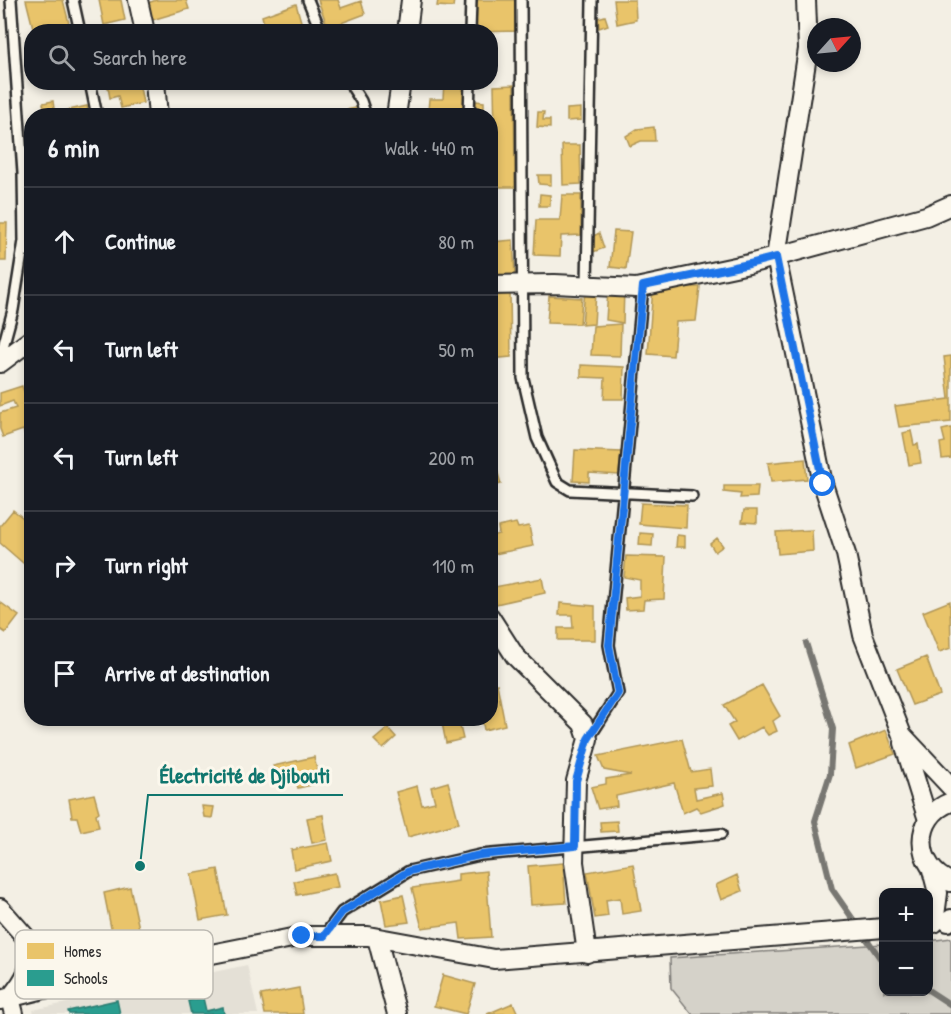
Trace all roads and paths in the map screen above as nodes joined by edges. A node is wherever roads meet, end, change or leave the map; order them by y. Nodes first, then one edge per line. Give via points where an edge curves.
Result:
1 (11, 0) edge
2 (73, 0) edge
3 (138, 0) edge
4 (308, 0) edge
5 (411, 0) edge
6 (471, 0) edge
7 (521, 0) edge
8 (592, 0) edge
9 (806, 0) edge
10 (78, 24) edge
11 (143, 24) edge
12 (318, 24) edge
13 (408, 24) edge
14 (470, 24) edge
15 (92, 90) edge
16 (156, 90) edge
17 (354, 90) edge
18 (400, 90) edge
19 (470, 90) edge
20 (95, 108) edge
21 (157, 108) edge
22 (363, 108) edge
23 (397, 108) edge
24 (469, 108) edge
25 (951, 205) edge
26 (24, 241) joint
27 (776, 257) junction
28 (498, 285) edge
29 (523, 285) junction
30 (587, 285) junction
31 (643, 286) junction
32 (24, 345) edge
33 (0, 358) edge
34 (0, 363) edge
35 (623, 493) junction
36 (692, 496) dead end
37 (498, 629) edge
38 (902, 735) junction
39 (588, 739) junction
40 (951, 787) edge
41 (951, 802) edge
42 (928, 820) junction
43 (721, 834) dead end
44 (575, 846) junction
45 (932, 870) junction
46 (951, 882) edge
47 (0, 908) edge
48 (942, 922) edge
49 (879, 928) edge
50 (19, 930) edge
51 (324, 936) junction
52 (377, 938) junction
53 (587, 953) junction
54 (213, 954) edge
55 (23, 999) edge
56 (8, 1004) edge
57 (397, 1014) edge

1 - 26 lane via 24,172
2 - 10 lane
3 - 11 street
4 - 12 lane
5 - 13 street
6 - 14 lane
7 - 29 lane
8 - 30 lane
9 - 27 street via 808,49
15 - 20 lane
16 - 21 street
17 - 22 lane
18 - 23 street
19 - 24 lane
25 - 27 street via 926,216
26 - 33 lane via 13,310
27 - 31 street
27 - 38 street via 823,484 846,554 863,634
28 - 29 street
29 - 30 street
29 - 35 lane via 523,378 537,438 558,482 570,490
30 - 31 street
31 - 35 lane
32 - 34 street
35 - 36 lane
35 - 39 lane via 609,645 618,693
37 - 39 street via 515,656 583,724
38 - 40 street
38 - 42 street
39 - 44 street via 576,781
41 - 42 street
42 - 45 street via 922,832 922,846
43 - 44 lane
44 - 51 lane via 480,855 409,871 342,912
44 - 53 street
45 - 46 street
45 - 48 street
47 - 50 street
49 - 53 street
51 - 52 street
51 - 54 street via 302,936
52 - 53 street via 494,959
52 - 57 street
55 - 56 street

